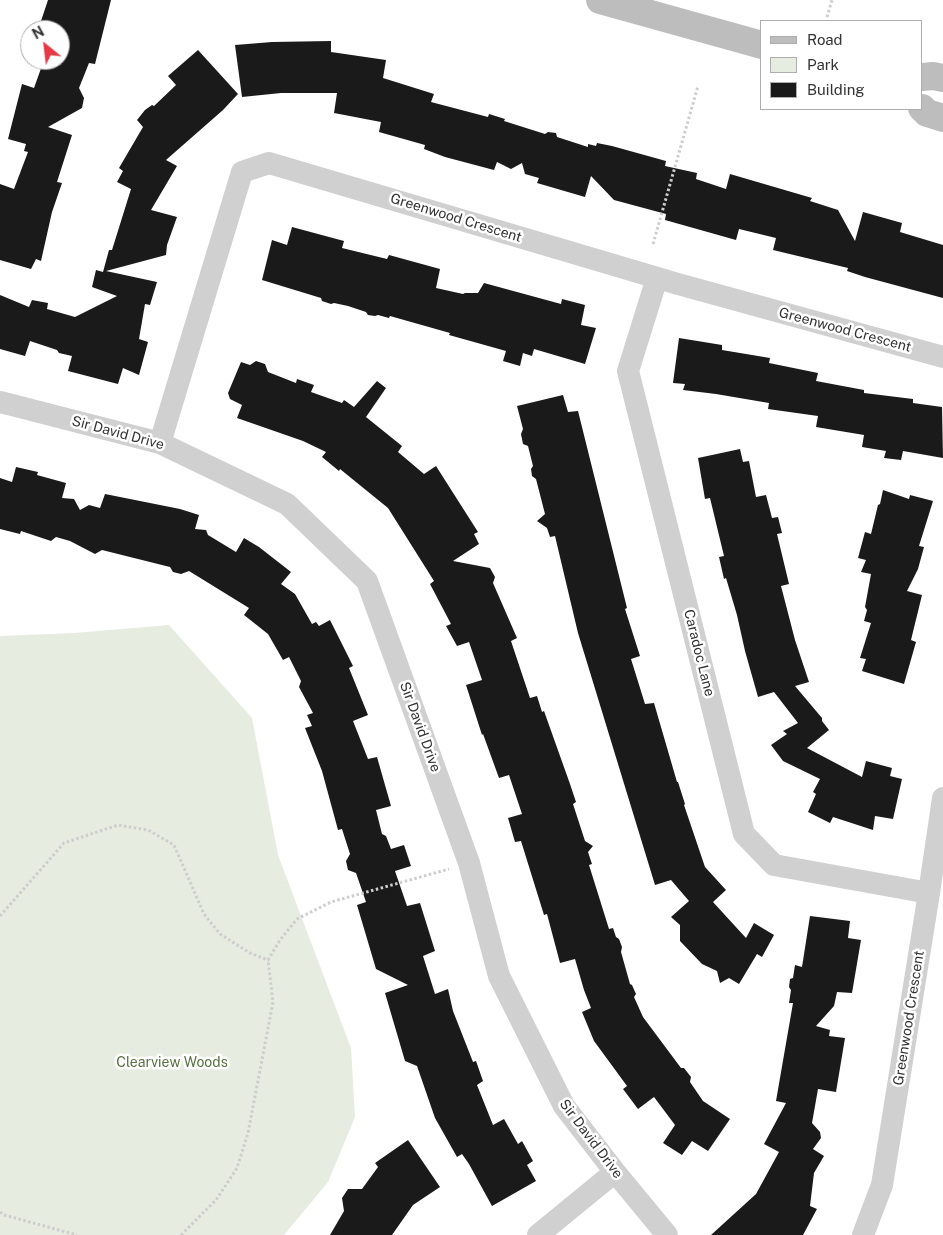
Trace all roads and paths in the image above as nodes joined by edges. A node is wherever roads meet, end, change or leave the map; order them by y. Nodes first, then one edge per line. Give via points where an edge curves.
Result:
1 (600, 0) edge
2 (832, 0) edge
3 (826, 17) dead end
4 (760, 44) edge
5 (923, 77) edge
6 (943, 78) edge
7 (698, 86) dead end
8 (923, 109) edge
9 (943, 118) edge
10 (654, 244) dead end
11 (657, 278) junction
12 (943, 357) edge
13 (0, 402) edge
14 (160, 443) junction
15 (943, 798) edge
16 (469, 864) junction
17 (930, 893) junction
18 (0, 916) edge
19 (268, 960) junction
20 (614, 1172) junction
21 (0, 1212) edge
22 (77, 1235) edge
23 (181, 1235) edge
24 (538, 1235) edge
25 (667, 1235) edge
26 (864, 1235) edge

1 - 4 main road
2 - 3 path
5 - 6 main road
7 - 10 path
8 - 9 main road
11 - 12 street, Greenwood Crescent
11 - 14 street, Greenwood Crescent via 269,163 242,172
11 - 17 street, Caradoc Lane via 628,371 744,834 774,865
13 - 14 street, Sir David Drive
14 - 16 street, Sir David Drive via 287,504 367,581
15 - 17 street, Greenwood Crescent
16 - 19 path via 331,902 297,919
16 - 20 street, Sir David Drive via 499,976 564,1106
17 - 26 street, Greenwood Crescent via 882,1185
18 - 19 path via 64,843 118,825 138,828 174,845 204,914 220,934
19 - 23 path via 273,1002 248,1133 237,1168 216,1200
20 - 24 street
20 - 25 street, Sir David Drive
21 - 22 path

